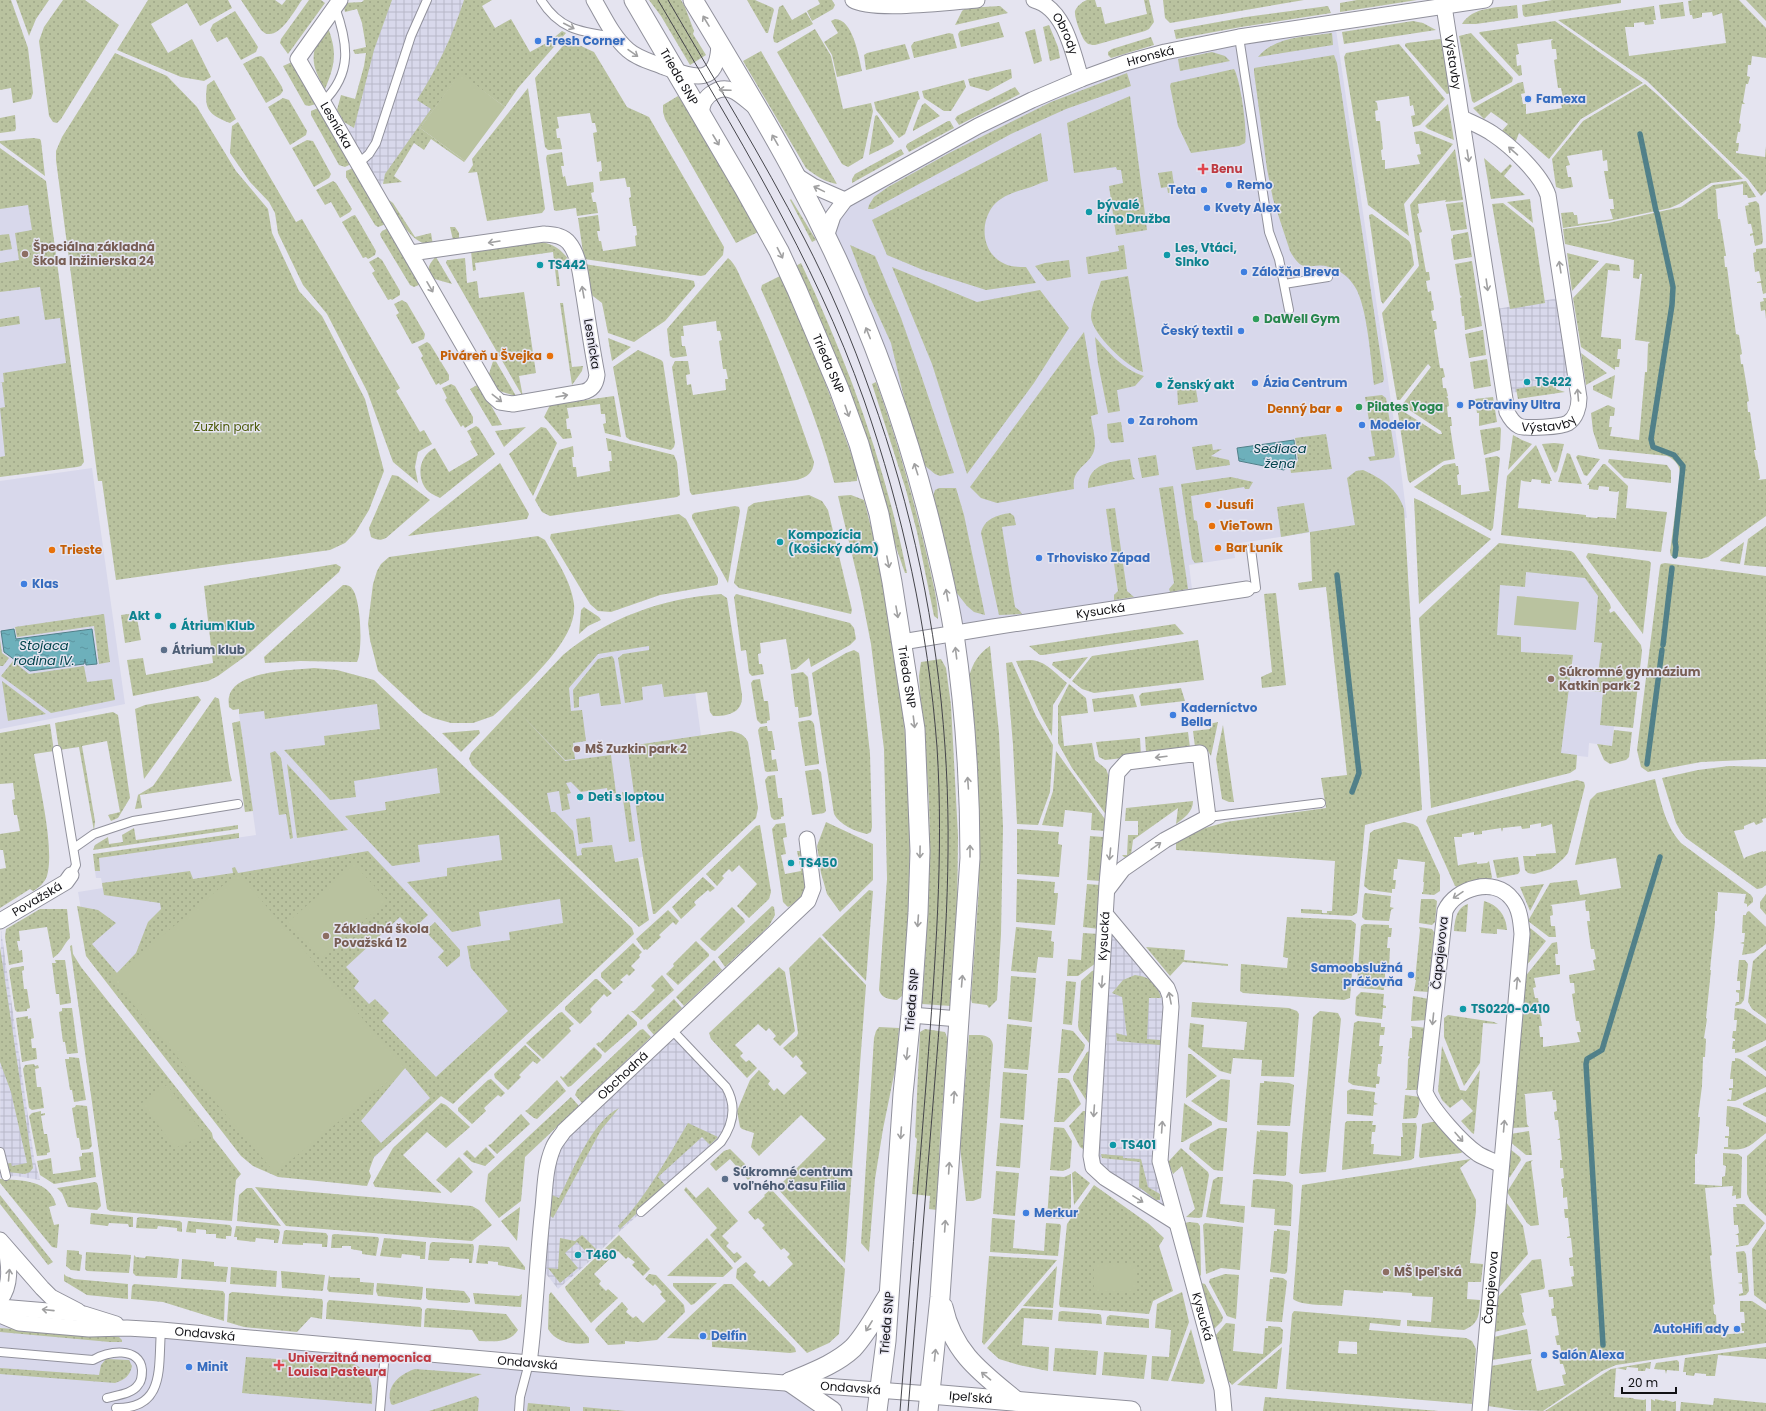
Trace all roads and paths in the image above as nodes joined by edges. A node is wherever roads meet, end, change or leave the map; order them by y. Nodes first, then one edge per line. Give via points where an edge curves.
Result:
1 (427, 0) edge
2 (541, 0) edge
3 (594, 0) edge
4 (634, 0) edge
5 (693, 0) edge
6 (853, 0) edge
7 (977, 0) edge
8 (1037, 0) edge
9 (1485, 0) edge
10 (338, 3) edge
11 (1444, 6) junction
12 (616, 37) junction
13 (1238, 37) junction
14 (719, 43) junction
15 (675, 70) junction
16 (1081, 79) junction
17 (324, 102) junction
18 (757, 109) junction
19 (701, 115) junction
20 (1462, 118) junction
21 (359, 163) junction
22 (794, 174) junction
23 (845, 200) junction
24 (826, 237) junction
25 (411, 253) junction
26 (1328, 277) dead end
27 (1284, 284) junction
28 (1289, 310) dead end
29 (1251, 549) dead end
30 (1247, 589) joint
31 (954, 634) junction
32 (902, 642) junction
33 (56, 750) dead end
34 (1321, 803) dead end
35 (238, 804) dead end
36 (1208, 817) junction
37 (807, 839) dead end
38 (74, 848) junction
39 (71, 875) joint
40 (1107, 890) junction
41 (1106, 915) junction
42 (0, 921) edge
43 (911, 1015) junction
44 (959, 1020) junction
45 (672, 1030) junction
46 (0, 1152) edge
47 (1501, 1165) junction
48 (6, 1176) dead end
49 (641, 1212) dead end
50 (1176, 1223) junction
51 (3, 1244) edge
52 (890, 1293) junction
53 (940, 1297) junction
54 (0, 1300) edge
55 (0, 1307) edge
56 (0, 1314) edge
57 (84, 1314) junction
58 (127, 1328) junction
59 (161, 1330) junction
60 (385, 1351) junction
61 (0, 1352) edge
62 (529, 1363) junction
63 (790, 1382) junction
64 (880, 1390) junction
65 (107, 1398) dead end
66 (1016, 1401) junction
67 (929, 1402) edge
68 (116, 1408) dead end
69 (380, 1411) edge
70 (519, 1411) edge
71 (832, 1411) edge
72 (877, 1411) edge
73 (996, 1411) edge
74 (1131, 1411) edge
75 (1224, 1411) edge
76 (1480, 1411) edge

1 - 21 lane via 411,36 376,142 369,154
2 -> 12 lane via 555,18 573,29
3 - 12 street
4 - 15 street, Trieda SNP
14 -> 5 street
6 - 7 street via 860,4 877,6
8 - 16 street, Obrody via 1053,12 1062,26
9 - 11 street, Hronská
10 - 17 lane via 345,62 339,83
10 - 17 street, Lesnícka via 298,59
11 - 13 street, Hronská
11 - 20 street, Výstavby
12 -> 15 street via 633,54
13 - 16 street, Hronská via 1165,52
13 - 27 lane via 1269,232 1280,259
14 - 15 street via 716,64 703,76 694,77
14 - 18 street
15 - 19 street, Trieda SNP
16 - 23 street, Hronská via 978,126
17 - 21 street, Lesnícka
18 -> 19 street via 734,90 720,88 706,98
22 -> 18 street
19 -> 32 street, Trieda SNP via 779,251 839,389 859,444 879,514
20 -> 20 street, Výstavby via 1507,412 1520,426 1541,427 1568,423 1577,412 1579,398 1545,185 1531,167 1493,134
21 - 25 street, Lesnícka
23 -> 22 street via 813,186
22 - 24 street
23 - 24 street via 832,216
31 -> 24 street via 920,480 883,369
25 -> 25 street, Lesnícka via 494,398 500,402 513,404 583,392 595,384 597,375 577,260 566,240 544,234
26 - 27 lane
27 - 28 lane
29 - 30 lane via 1256,588
30 - 31 street, Kysucká
31 - 32 street, Kysucká
44 -> 31 street via 967,915 970,822 964,722
32 -> 43 street, Trieda SNP via 915,728 919,796 918,913
33 - 38 lane
34 - 36 lane
35 - 38 lane via 133,821 94,834
40 -> 36 street via 1123,870 1165,840
36 -> 40 street via 1200,753 1127,762 1117,773
37 - 45 street, Obchodná via 813,888 808,901
38 - 39 lane via 76,865
39 - 42 street, Považská via 66,882
40 - 41 street
50 -> 41 street, Kysucká via 1160,1161 1170,996 1167,988
41 -> 50 street, Kysucká via 1091,1156 1093,1167 1105,1178
43 - 44 street
43 -> 52 street, Trieda SNP via 903,1094
53 -> 44 street
45 - 49 lane via 726,1087 733,1104 732,1121 721,1142
45 - 62 street, Obchodná via 564,1131 553,1147 546,1173
46 - 48 lane
47 -> 47 street, Čapajevova via 1521,928 1518,910 1508,894 1484,887 1463,892 1453,899 1445,911 1425,1092 1429,1102 1464,1143 1478,1154
47 - 76 street, Čapajevova
50 - 75 street, Kysucká via 1222,1389
54 -> 51 street via 8,1281 9,1268
51 - 57 street via 51,1297
52 -> 63 street via 861,1338 848,1352 814,1372
52 - 64 street, Trieda SNP
66 -> 53 street via 982,1373 957,1345 947,1323
67 -> 53 street
57 -> 55 street, Ondavská
56 - 58 street, Ondavská via 19,1323 89,1330
57 - 58 street, Ondavská
58 - 59 street, Ondavská
59 - 60 street, Ondavská
59 - 68 lane via 153,1393 140,1405
60 - 62 street, Ondavská
60 - 69 lane
61 - 65 lane via 93,1360 105,1354 123,1353 136,1357 142,1372 138,1385 124,1394
62 - 63 street, Ondavská
62 - 70 lane
63 - 64 street, Ondavská
63 - 71 street
64 - 67 street, Ondavská
64 - 72 street, Trieda SNP
66 - 67 street, Ipeľská
66 - 73 street
66 - 74 street, Ipeľská

